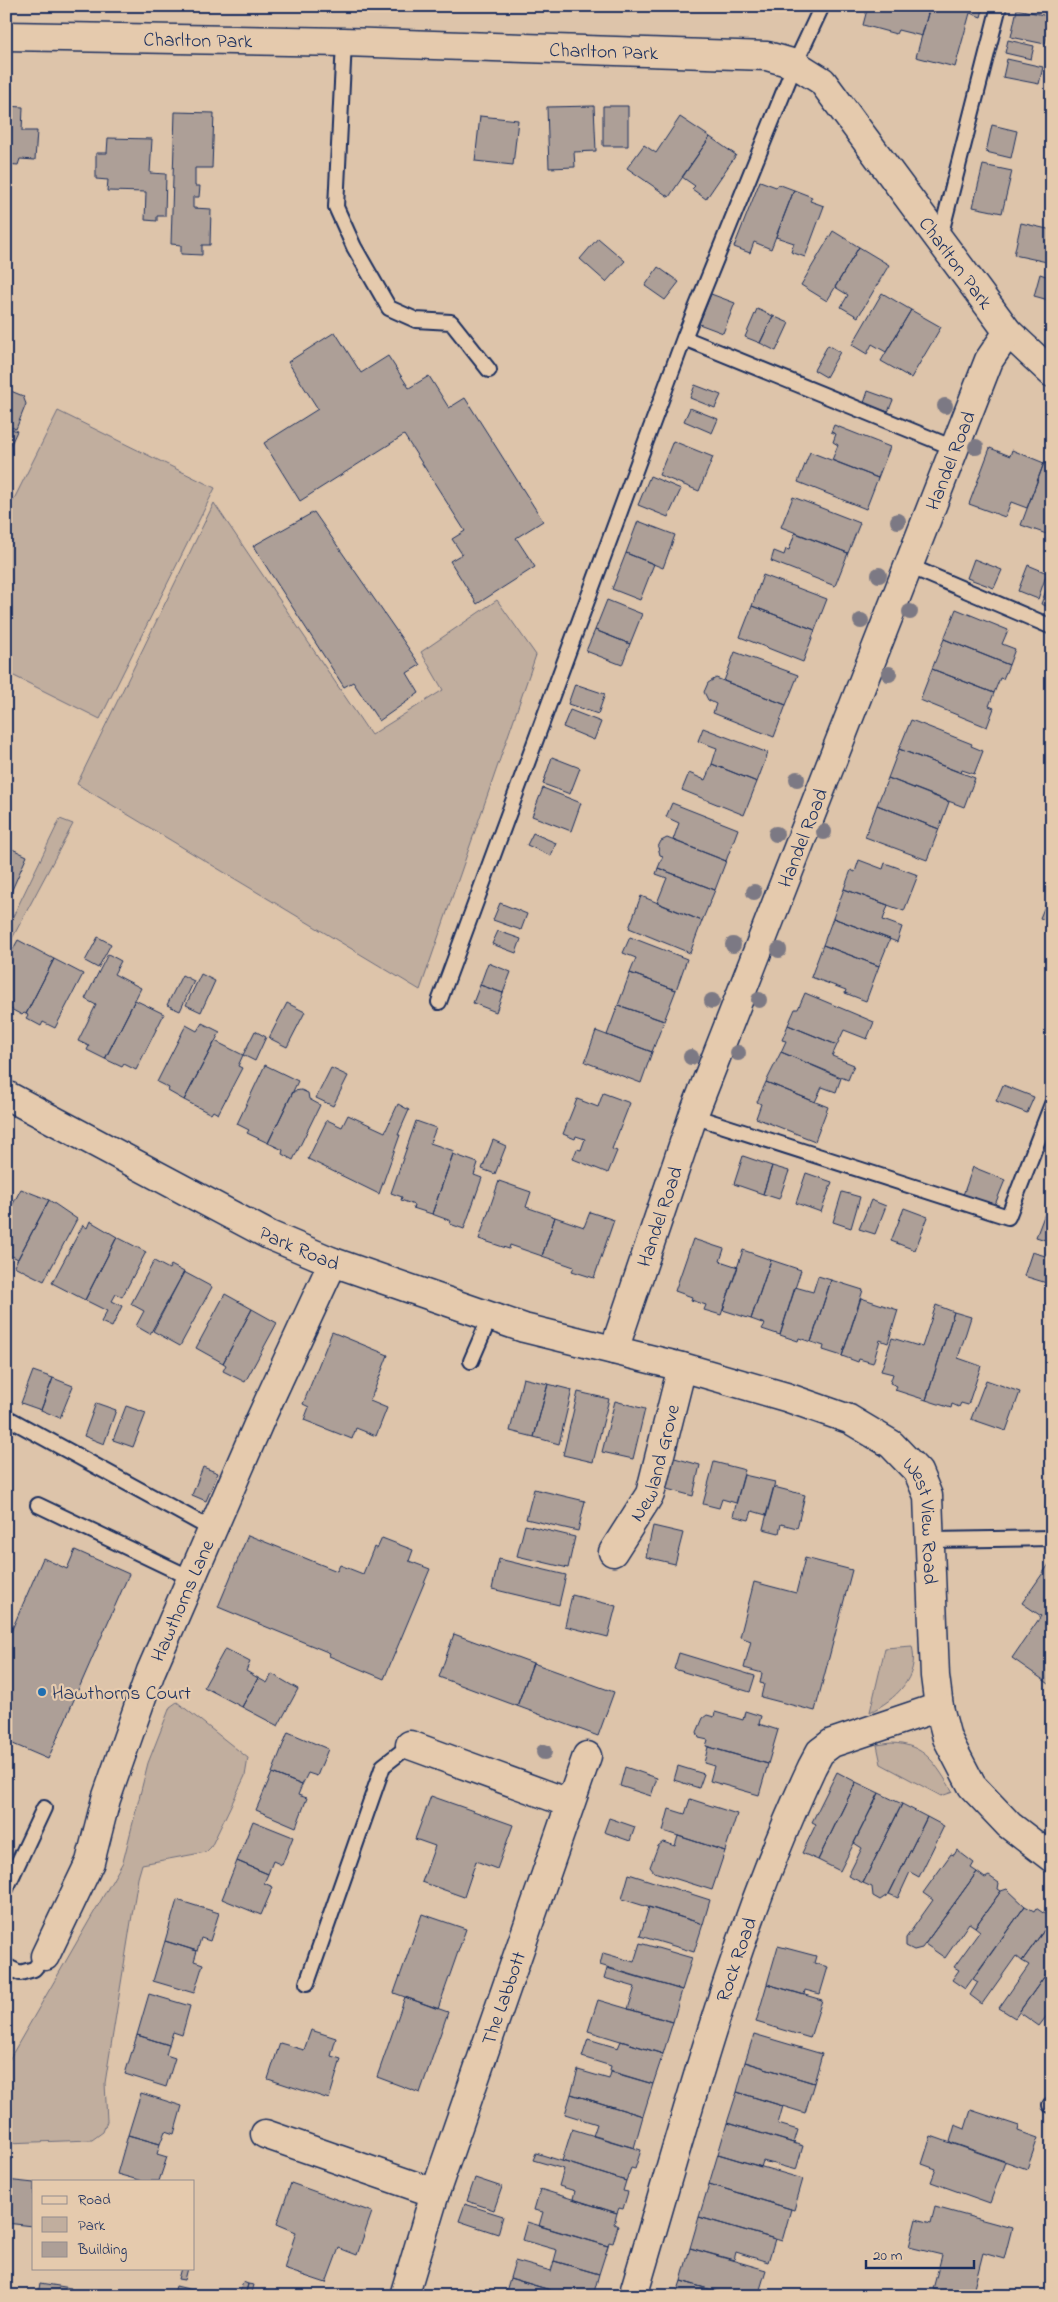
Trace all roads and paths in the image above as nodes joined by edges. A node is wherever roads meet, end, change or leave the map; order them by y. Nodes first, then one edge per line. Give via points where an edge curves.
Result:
1 (822, 6) edge
2 (999, 6) edge
3 (6, 36) edge
4 (344, 42) junction
5 (794, 64) junction
6 (940, 237) junction
7 (1008, 332) junction
8 (684, 338) junction
9 (489, 370) dead end
10 (1052, 373) edge
11 (954, 448) junction
12 (909, 566) junction
13 (1052, 627) edge
14 (439, 1002) dead end
15 (6, 1095) edge
16 (1052, 1104) edge
17 (693, 1116) junction
18 (333, 1262) junction
19 (490, 1317) junction
20 (614, 1350) junction
21 (471, 1361) dead end
22 (682, 1367) junction
23 (6, 1417) edge
24 (38, 1505) dead end
25 (213, 1530) junction
26 (1052, 1538) edge
27 (931, 1540) junction
28 (612, 1552) dead end
29 (193, 1579) junction
30 (939, 1707) junction
31 (410, 1745) joint
32 (587, 1756) dead end
33 (569, 1803) junction
34 (44, 1808) dead end
35 (1052, 1858) edge
36 (6, 1890) edge
37 (45, 1956) joint
38 (6, 1966) edge
39 (307, 1983) dead end
40 (265, 2134) dead end
41 (436, 2193) junction
42 (404, 2296) edge
43 (633, 2296) edge

1 - 5 lane
2 - 6 lane
3 - 4 street, Charlton Park
4 - 5 street, Charlton Park via 768,56
4 - 9 lane via 336,207 354,247 389,308 416,320 451,322
5 - 6 street, Charlton Park via 822,81
5 - 8 lane
6 - 7 street, Charlton Park
7 - 10 street, Charlton Park
7 - 11 street, Handel Road via 989,360
8 - 11 lane
8 - 14 lane
11 - 12 street, Handel Road
12 - 13 lane
12 - 17 street, Handel Road
15 - 18 street, Park Road via 269,1235
16 - 17 lane via 1008,1217
17 - 20 street, Handel Road
18 - 19 street, Park Road
18 - 25 street, Hawthorns Lane
19 - 20 street, Park Road
19 - 21 lane
20 - 22 street, West View Road
22 - 27 street, West View Road via 849,1419 891,1444 918,1472 928,1496
22 - 28 street, Newland Grove via 650,1494
23 - 25 lane
24 - 29 lane
25 - 29 street, Hawthorns Lane
26 - 27 lane
27 - 30 street, West View Road
29 - 37 street, Hawthorns Lane via 151,1671 106,1799 90,1862
30 - 35 street, West View Road via 947,1738 972,1786 1008,1825
30 - 43 street, Rock Road via 832,1743 820,1752 812,1767 754,1904 684,2122
31 - 33 street
31 - 39 lane via 383,1766
32 - 33 street, The Labbott
33 - 41 street, The Labbott
34 - 36 lane
37 - 38 lane, Hawthorns Lane via 34,1969 20,1973
40 - 41 street
41 - 42 street, The Labbott

